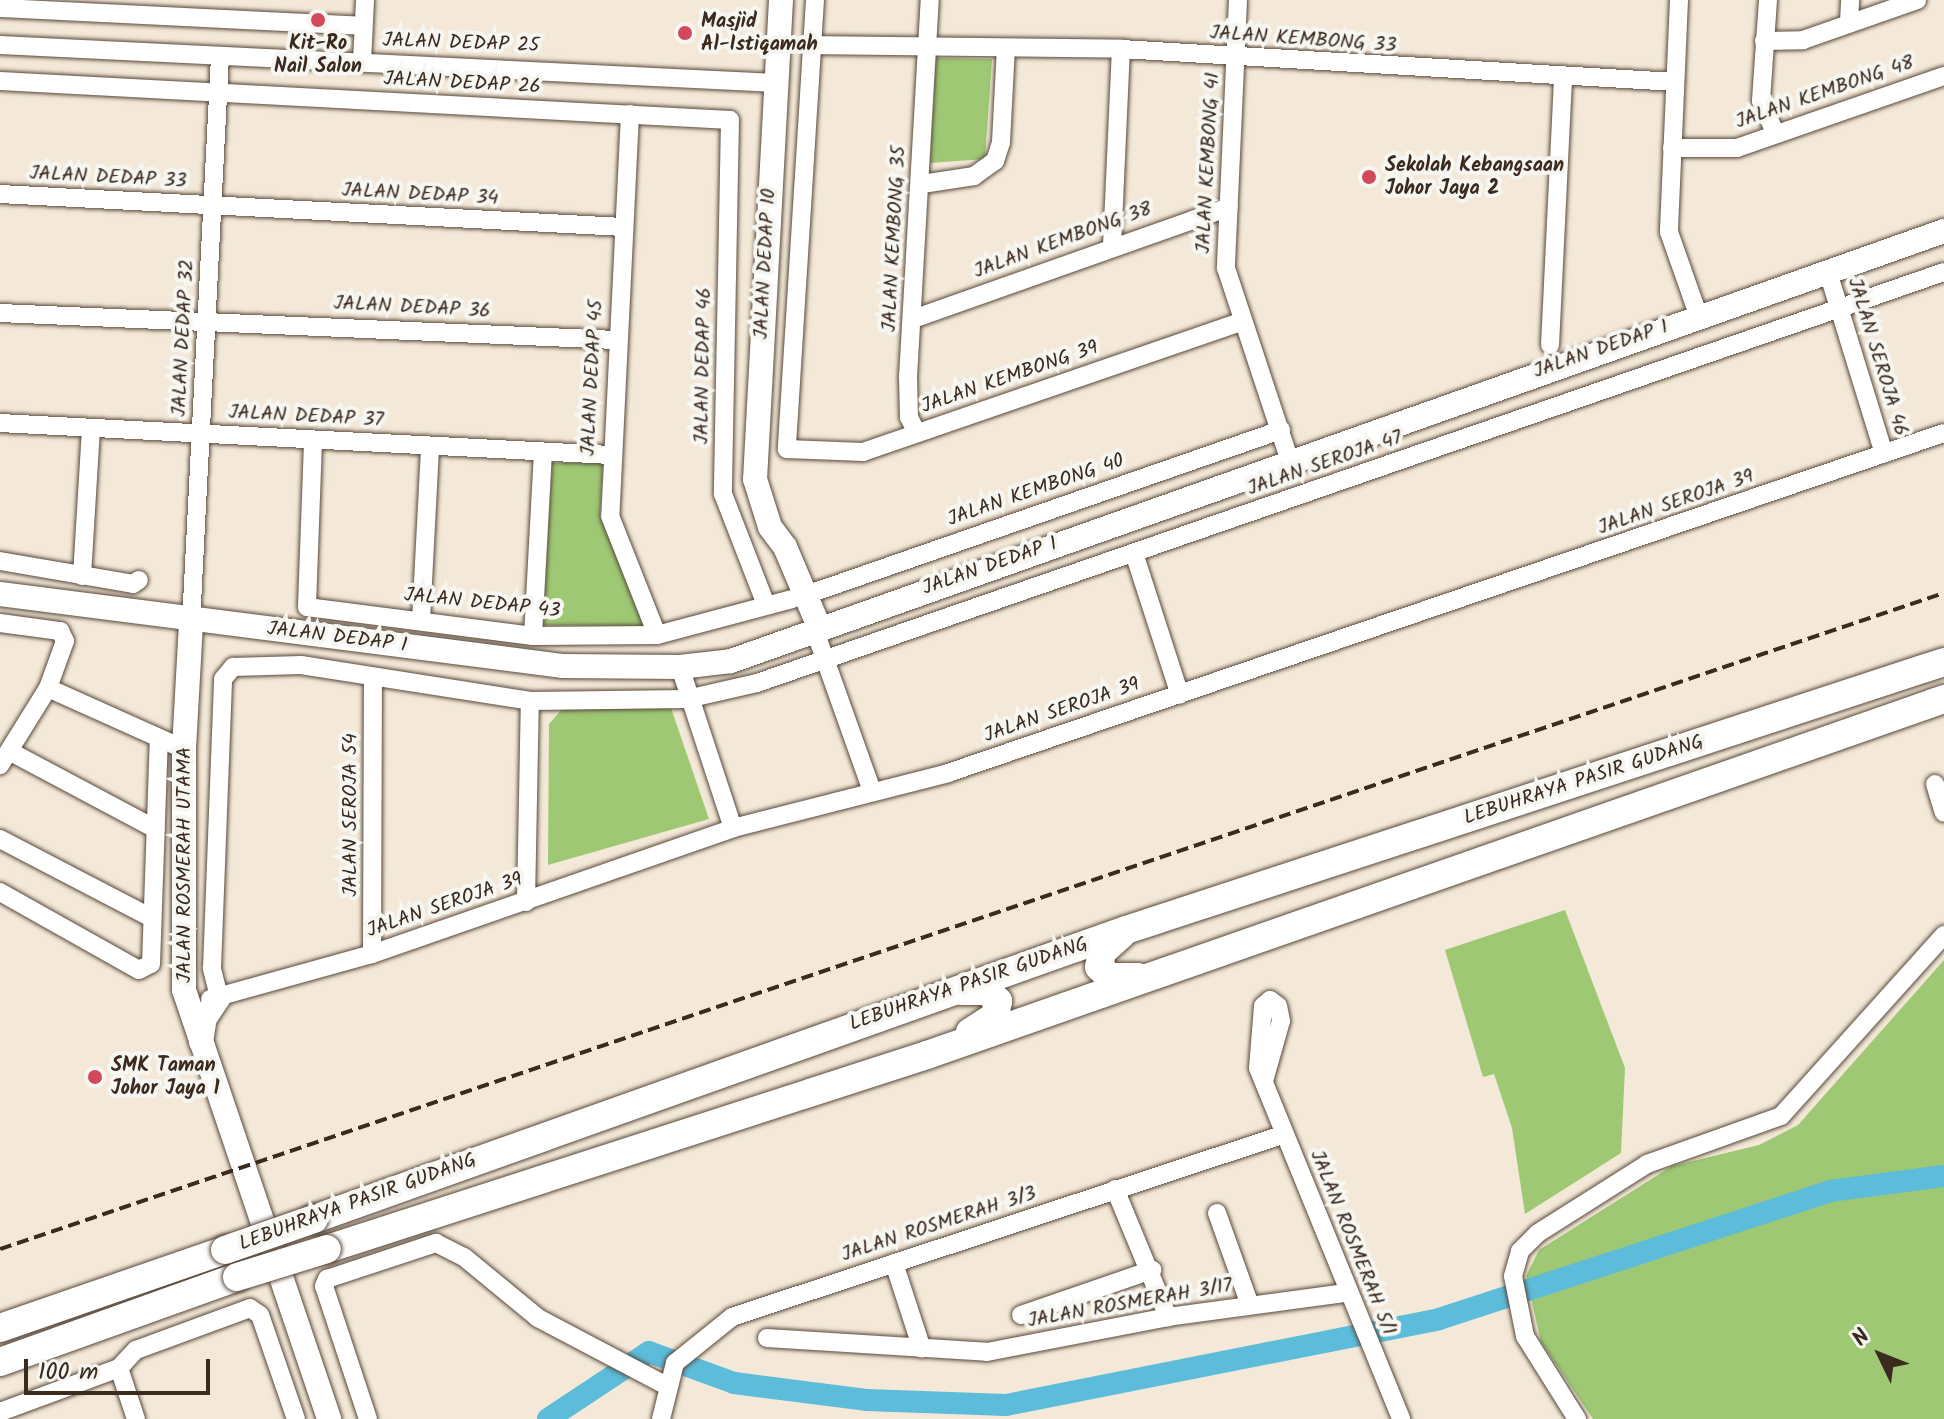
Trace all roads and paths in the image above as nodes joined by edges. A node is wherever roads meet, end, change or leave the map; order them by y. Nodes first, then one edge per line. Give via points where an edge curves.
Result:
1 (365, 0) edge
2 (781, 0) edge
3 (815, 0) edge
4 (930, 0) edge
5 (1238, 0) edge
6 (1679, 0) edge
7 (1768, 0) edge
8 (1850, 0) edge
9 (1917, 0) edge
10 (0, 8) edge
11 (1849, 22) junction
12 (363, 26) junction
13 (1764, 41) junction
14 (0, 45) edge
15 (813, 45) junction
16 (927, 46) junction
17 (1006, 48) junction
18 (1121, 49) junction
19 (220, 56) junction
20 (1236, 58) junction
21 (362, 62) junction
22 (1944, 76) edge
23 (1563, 78) junction
24 (0, 81) edge
25 (1675, 82) junction
26 (776, 83) junction
27 (219, 94) junction
28 (630, 114) junction
29 (730, 120) joint
30 (1775, 132) junction
31 (1672, 148) junction
32 (922, 184) junction
33 (0, 194) edge
34 (213, 207) junction
35 (1229, 207) junction
36 (624, 227) junction
37 (1944, 231) edge
38 (1112, 246) junction
39 (1828, 272) junction
40 (1944, 272) edge
41 (1839, 309) junction
42 (0, 313) edge
43 (1699, 317) junction
44 (207, 319) junction
45 (913, 319) junction
46 (1243, 321) junction
47 (615, 340) junction
48 (1550, 345) dead end
49 (0, 423) edge
50 (91, 428) junction
51 (1281, 430) junction
52 (917, 433) junction
53 (1944, 433) edge
54 (201, 434) junction
55 (313, 442) junction
56 (430, 446) junction
57 (543, 452) junction
58 (1884, 454) junction
59 (610, 455) junction
60 (1290, 462) junction
61 (1134, 553) junction
62 (0, 561) edge
63 (82, 576) junction
64 (139, 580) dead end
65 (0, 594) edge
66 (799, 597) junction
67 (766, 605) junction
68 (421, 620) junction
69 (0, 623) edge
70 (191, 623) junction
71 (814, 631) junction
72 (657, 635) junction
73 (533, 636) junction
74 (825, 661) junction
75 (1944, 662) edge
76 (680, 667) junction
77 (373, 677) junction
78 (48, 688) junction
79 (1180, 695) junction
80 (687, 699) junction
81 (1944, 699) edge
82 (530, 701) junction
83 (159, 739) junction
84 (184, 749) junction
85 (4, 758) edge
86 (1935, 784) dead end
87 (872, 791) junction
88 (1944, 813) edge
89 (733, 828) junction
90 (156, 829) junction
91 (0, 839) edge
92 (0, 892) edge
93 (526, 902) junction
94 (152, 918) junction
95 (1126, 930) junction
96 (1944, 935) edge
97 (372, 954) junction
98 (1155, 976) junction
99 (948, 992) junction
100 (219, 997) junction
101 (187, 1006) junction
102 (201, 1046) junction
103 (927, 1055) junction
104 (1264, 1081) dead end
105 (1285, 1134) junction
106 (1115, 1189) junction
107 (1217, 1213) dead end
108 (894, 1263) junction
109 (1152, 1270) junction
110 (1346, 1293) junction
111 (1250, 1305) junction
112 (1021, 1315) dead end
113 (1168, 1317) junction
114 (0, 1328) edge
115 (767, 1338) dead end
116 (922, 1349) junction
117 (0, 1362) edge
118 (119, 1368) junction
119 (667, 1386) junction
120 (0, 1412) edge
121 (136, 1419) edge
122 (296, 1419) edge
123 (329, 1419) edge
124 (368, 1419) edge
125 (661, 1419) edge
126 (1401, 1419) edge
127 (1577, 1419) edge

1 - 12 street
2 - 26 main road, JALAN DEDAP 10
3 - 15 street
4 - 16 street, JALAN KEMBONG 35
5 - 20 street, JALAN KEMBONG 41
6 - 25 street
7 - 13 street
8 - 11 street
9 - 11 street
10 - 12 street
11 - 13 street via 1803,40
12 - 21 street
13 - 30 street via 1761,101
14 - 19 street, JALAN DEDAP 25
15 - 16 street, JALAN KEMBONG 33
15 - 52 street, JALAN KEMBONG 39 via 787,449 863,452
16 - 17 street, JALAN KEMBONG 33
16 - 32 street, JALAN KEMBONG 35
17 - 18 street, JALAN KEMBONG 33
17 - 32 street via 1001,142 995,161 974,176
18 - 20 street, JALAN KEMBONG 33
18 - 38 street
19 - 21 street, JALAN DEDAP 25
19 - 27 street, JALAN DEDAP 32
20 - 23 street, JALAN KEMBONG 33
20 - 35 street, JALAN KEMBONG 41
21 - 26 street, JALAN DEDAP 25
22 - 30 street, JALAN KEMBONG 48
23 - 25 street, JALAN KEMBONG 33
23 - 48 street
24 - 27 street, JALAN DEDAP 26
25 - 31 street
26 - 66 main road, JALAN DEDAP 10 via 755,479 773,553
27 - 28 street, JALAN DEDAP 26
27 - 34 street, JALAN DEDAP 32
28 - 29 street, JALAN DEDAP 26
28 - 36 street, JALAN DEDAP 45
29 - 67 street, JALAN DEDAP 46 via 723,494
30 - 31 street, JALAN KEMBONG 48 via 1737,148
31 - 43 street via 1669,232
32 - 45 street, JALAN KEMBONG 35
33 - 34 street, JALAN DEDAP 33
34 - 36 street, JALAN DEDAP 34
34 - 44 street, JALAN DEDAP 32
35 - 38 street, JALAN KEMBONG 38
35 - 46 street, JALAN KEMBONG 41 via 1226,268
36 - 47 street, JALAN DEDAP 45
37 - 39 main road, JALAN DEDAP 1
38 - 45 street, JALAN KEMBONG 38
39 - 41 street, JALAN SEROJA 46
39 - 43 main road, JALAN DEDAP 1
40 - 41 street, JALAN SEROJA 47
41 - 58 street, JALAN SEROJA 46
41 - 61 street, JALAN SEROJA 47
42 - 44 street, JALAN DEDAP 36
43 - 60 main road, JALAN DEDAP 1
44 - 47 street, JALAN DEDAP 36
44 - 54 street, JALAN DEDAP 32
45 - 52 street, JALAN KEMBONG 35 via 909,417
46 - 51 street, JALAN KEMBONG 41
46 - 52 street, JALAN KEMBONG 39
47 - 59 street, JALAN DEDAP 45
49 - 50 street, JALAN DEDAP 37
50 - 54 street, JALAN DEDAP 37
50 - 63 street
51 - 60 street, JALAN KEMBONG 41
51 - 66 street, JALAN KEMBONG 40
53 - 58 street, JALAN SEROJA 39
54 - 55 street, JALAN DEDAP 37
54 - 70 street, JALAN DEDAP 32
55 - 56 street, JALAN DEDAP 37
55 - 68 street, JALAN DEDAP 43 via 307,607
56 - 57 street, JALAN DEDAP 37
56 - 68 street
57 - 59 street, JALAN DEDAP 37
57 - 73 street
58 - 79 street, JALAN SEROJA 39
59 - 72 street, JALAN DEDAP 45 via 610,516
60 - 71 main road, JALAN DEDAP 1
61 - 74 street, JALAN SEROJA 47
61 - 79 street
62 - 63 street
63 - 64 street via 133,584
65 - 70 main road, JALAN DEDAP 1
66 - 67 street, JALAN DEDAP 43
66 - 71 main road, JALAN DEDAP 10
67 - 72 street, JALAN DEDAP 43
68 - 73 street, JALAN DEDAP 43
69 - 78 street via 60,631 64,653
70 - 76 main road, JALAN DEDAP 1 via 563,666
70 - 84 main road, JALAN ROSMERAH UTAMA
71 - 74 street
71 - 76 main road, JALAN DEDAP 1 via 731,661
72 - 73 street, JALAN DEDAP 43
74 - 80 street, JALAN SEROJA 47
74 - 87 street
75 - 95 highway, LEBUHRAYA PASIR GUDANG
76 - 80 street
77 - 82 street, JALAN SEROJA 47
77 - 97 street, JALAN SEROJA 54
77 - 100 street, JALAN SEROJA 47 via 301,665 233,667 223,679 212,968
78 - 83 street
78 - 85 street
79 - 87 street, JALAN SEROJA 39 via 948,773
80 - 82 street, JALAN SEROJA 47
80 - 89 street
81 - 98 highway, LEBUHRAYA PASIR GUDANG
82 - 93 street
83 - 84 street
83 - 90 street
84 - 101 main road, JALAN ROSMERAH UTAMA via 182,967
85 - 90 street
86 - 88 street
87 - 89 street, JALAN SEROJA 39
89 - 93 street, JALAN SEROJA 39
90 - 94 street
91 - 94 street
92 - 94 street via 139,970 151,964
93 - 97 street, JALAN SEROJA 39
95 - 98 highway via 1102,952 1103,973
95 - 99 highway, LEBUHRAYA PASIR GUDANG
96 - 127 street via 1781,1116 1647,1164 1538,1233 1520,1251 1513,1276 1525,1336
97 - 100 street, JALAN SEROJA 39
98 - 103 highway, LEBUHRAYA PASIR GUDANG
99 - 103 highway via 987,991 999,1008 986,1023
99 - 114 highway, LEBUHRAYA PASIR GUDANG, bridge
100 - 101 street, JALAN SEROJA 39
100 - 102 main road via 205,1018
101 - 102 main road, JALAN ROSMERAH UTAMA
102 - 123 main road, JALAN ROSMERAH UTAMA
103 - 117 highway, LEBUHRAYA PASIR GUDANG, bridge via 237,1277
104 - 105 street, JALAN ROSMERAH 5/1
105 - 106 street, JALAN ROSMERAH 3/3
105 - 110 street, JALAN ROSMERAH 5/1
106 - 108 street, JALAN ROSMERAH 3/3
106 - 109 street
107 - 111 street
108 - 116 street
108 - 119 street, JALAN ROSMERAH 3/3 via 732,1317 681,1357
109 - 112 street
109 - 113 street
110 - 111 street, JALAN ROSMERAH 3/17
110 - 126 street, JALAN ROSMERAH 5/1
111 - 113 street, JALAN ROSMERAH 3/17
113 - 116 street, JALAN ROSMERAH 3/17 via 987,1352
115 - 116 street, JALAN ROSMERAH 3/17
118 - 120 street
118 - 121 street
118 - 122 street via 136,1350 250,1308 260,1315
119 - 124 street via 538,1318 443,1243 334,1273 324,1286
119 - 125 street, JALAN ROSMERAH 3/3

